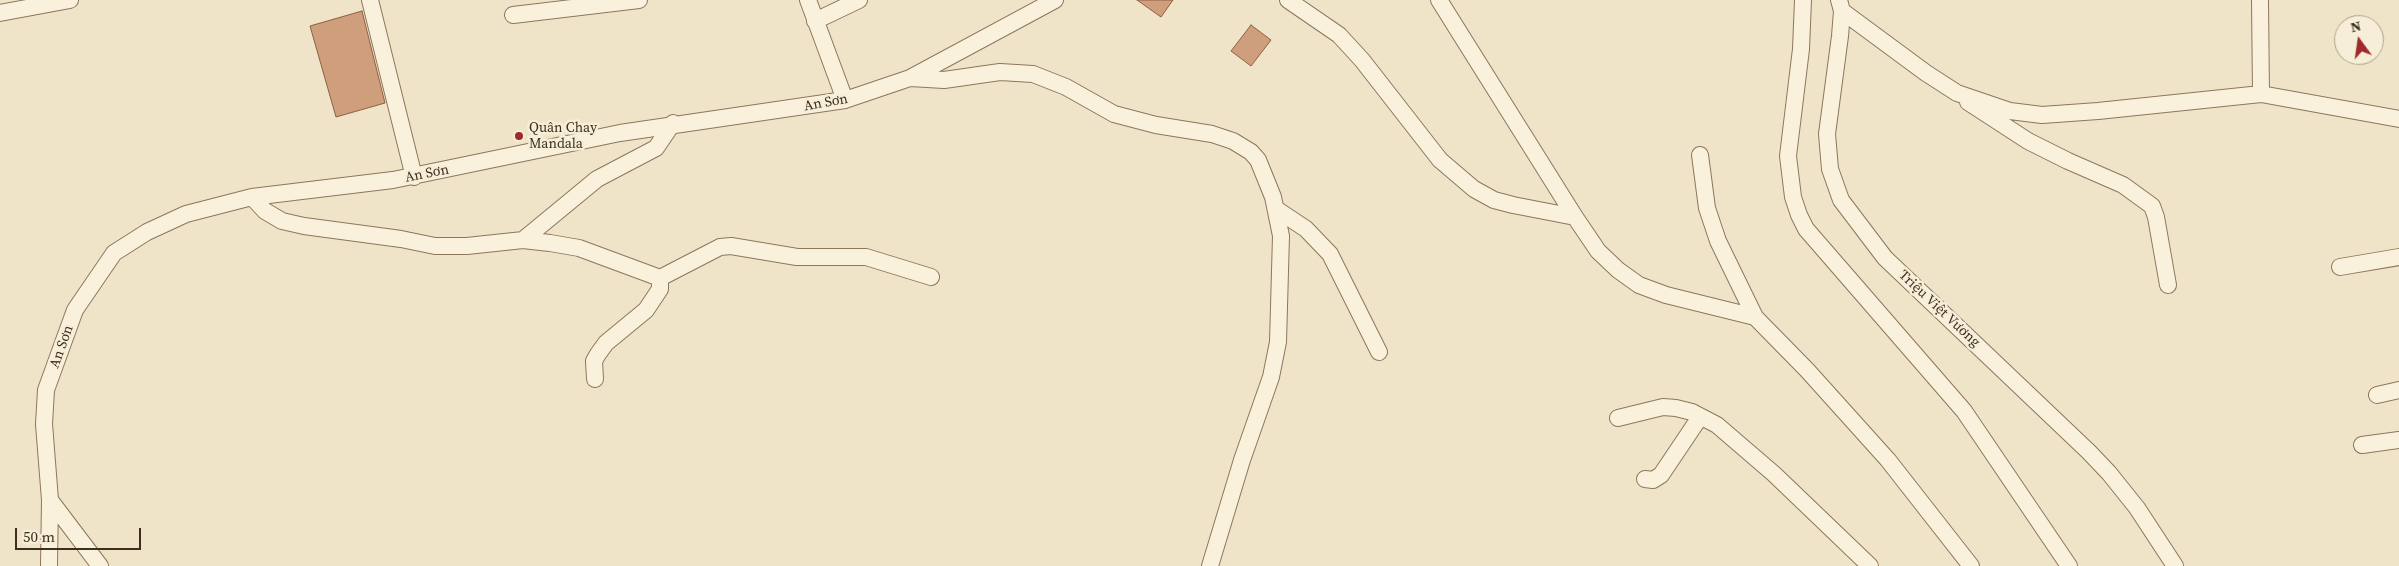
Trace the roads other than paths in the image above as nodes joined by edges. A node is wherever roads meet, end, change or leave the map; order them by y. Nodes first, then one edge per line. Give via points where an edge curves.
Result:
1 (70, 0) edge
2 (370, 0) edge
3 (639, 0) edge
4 (808, 0) edge
5 (859, 0) edge
6 (1055, 0) edge
7 (1288, 0) edge
8 (1439, 0) edge
9 (1803, 0) edge
10 (2260, 0) edge
11 (1840, 6) edge
12 (0, 13) edge
13 (513, 15) dead end
14 (815, 21) junction
15 (910, 78) junction
16 (1957, 93) junction
17 (2261, 94) junction
18 (845, 100) junction
19 (2399, 119) edge
20 (673, 123) junction
21 (1700, 155) dead end
22 (414, 177) junction
23 (252, 197) junction
24 (1276, 208) junction
25 (1575, 218) junction
26 (523, 240) junction
27 (2399, 257) edge
28 (2340, 267) dead end
29 (931, 277) dead end
30 (660, 278) junction
31 (2168, 285) dead end
32 (1755, 317) junction
33 (1379, 352) dead end
34 (596, 379) dead end
35 (2399, 390) edge
36 (2377, 394) dead end
37 (1700, 416) junction
38 (1618, 418) dead end
39 (2399, 440) edge
40 (2362, 445) dead end
41 (1645, 479) dead end
42 (50, 500) junction
43 (49, 566) edge
44 (100, 566) edge
45 (1210, 566) edge
46 (1870, 566) edge
47 (1971, 566) edge
48 (2069, 566) edge
49 (2176, 566) edge

1 - 12 street
2 - 22 street
3 - 13 street
4 - 14 street
5 - 14 street
6 - 15 street, An Sơn
7 - 25 street via 1339,35 1440,160 1474,189 1494,200
8 - 25 street
9 - 48 street via 1801,49 1788,156 1793,197 1799,215 1806,229 1964,411
10 - 17 street
11 - 16 street
11 - 49 street, Triệu Việt Vương via 1827,134 1830,169 1841,200 1890,263 2089,452 2137,508
14 - 18 street
15 - 18 street, An Sơn
15 - 24 street via 944,80 1000,72 1033,74 1066,87 1114,114 1234,141 1251,152 1263,169
16 - 17 street via 2010,111 2042,115
16 - 31 street via 2028,141 2123,185 2152,206
17 - 19 street
18 - 20 street, An Sơn
20 - 22 street, An Sơn
20 - 26 street via 656,148 597,179
21 - 32 street via 1707,208 1718,241
22 - 23 street, An Sơn
23 - 26 street via 282,222 313,227 435,246
23 - 42 street, An Sơn via 186,214 114,253 75,310 46,390 44,424
24 - 33 street via 1306,229 1330,254
24 - 45 street via 1281,260 1275,361
25 - 32 street via 1598,251 1639,284 1666,295
26 - 30 street via 579,248
27 - 28 street
29 - 30 street via 866,257 798,257 731,246 720,247
30 - 34 street via 658,294 646,310 606,343 598,354 594,361
32 - 47 street via 1888,460
35 - 36 street
37 - 38 street via 1663,407
37 - 41 street via 1661,475 1653,480
37 - 46 street via 1717,426 1774,474
39 - 40 street
42 - 43 street, An Sơn
42 - 44 street

